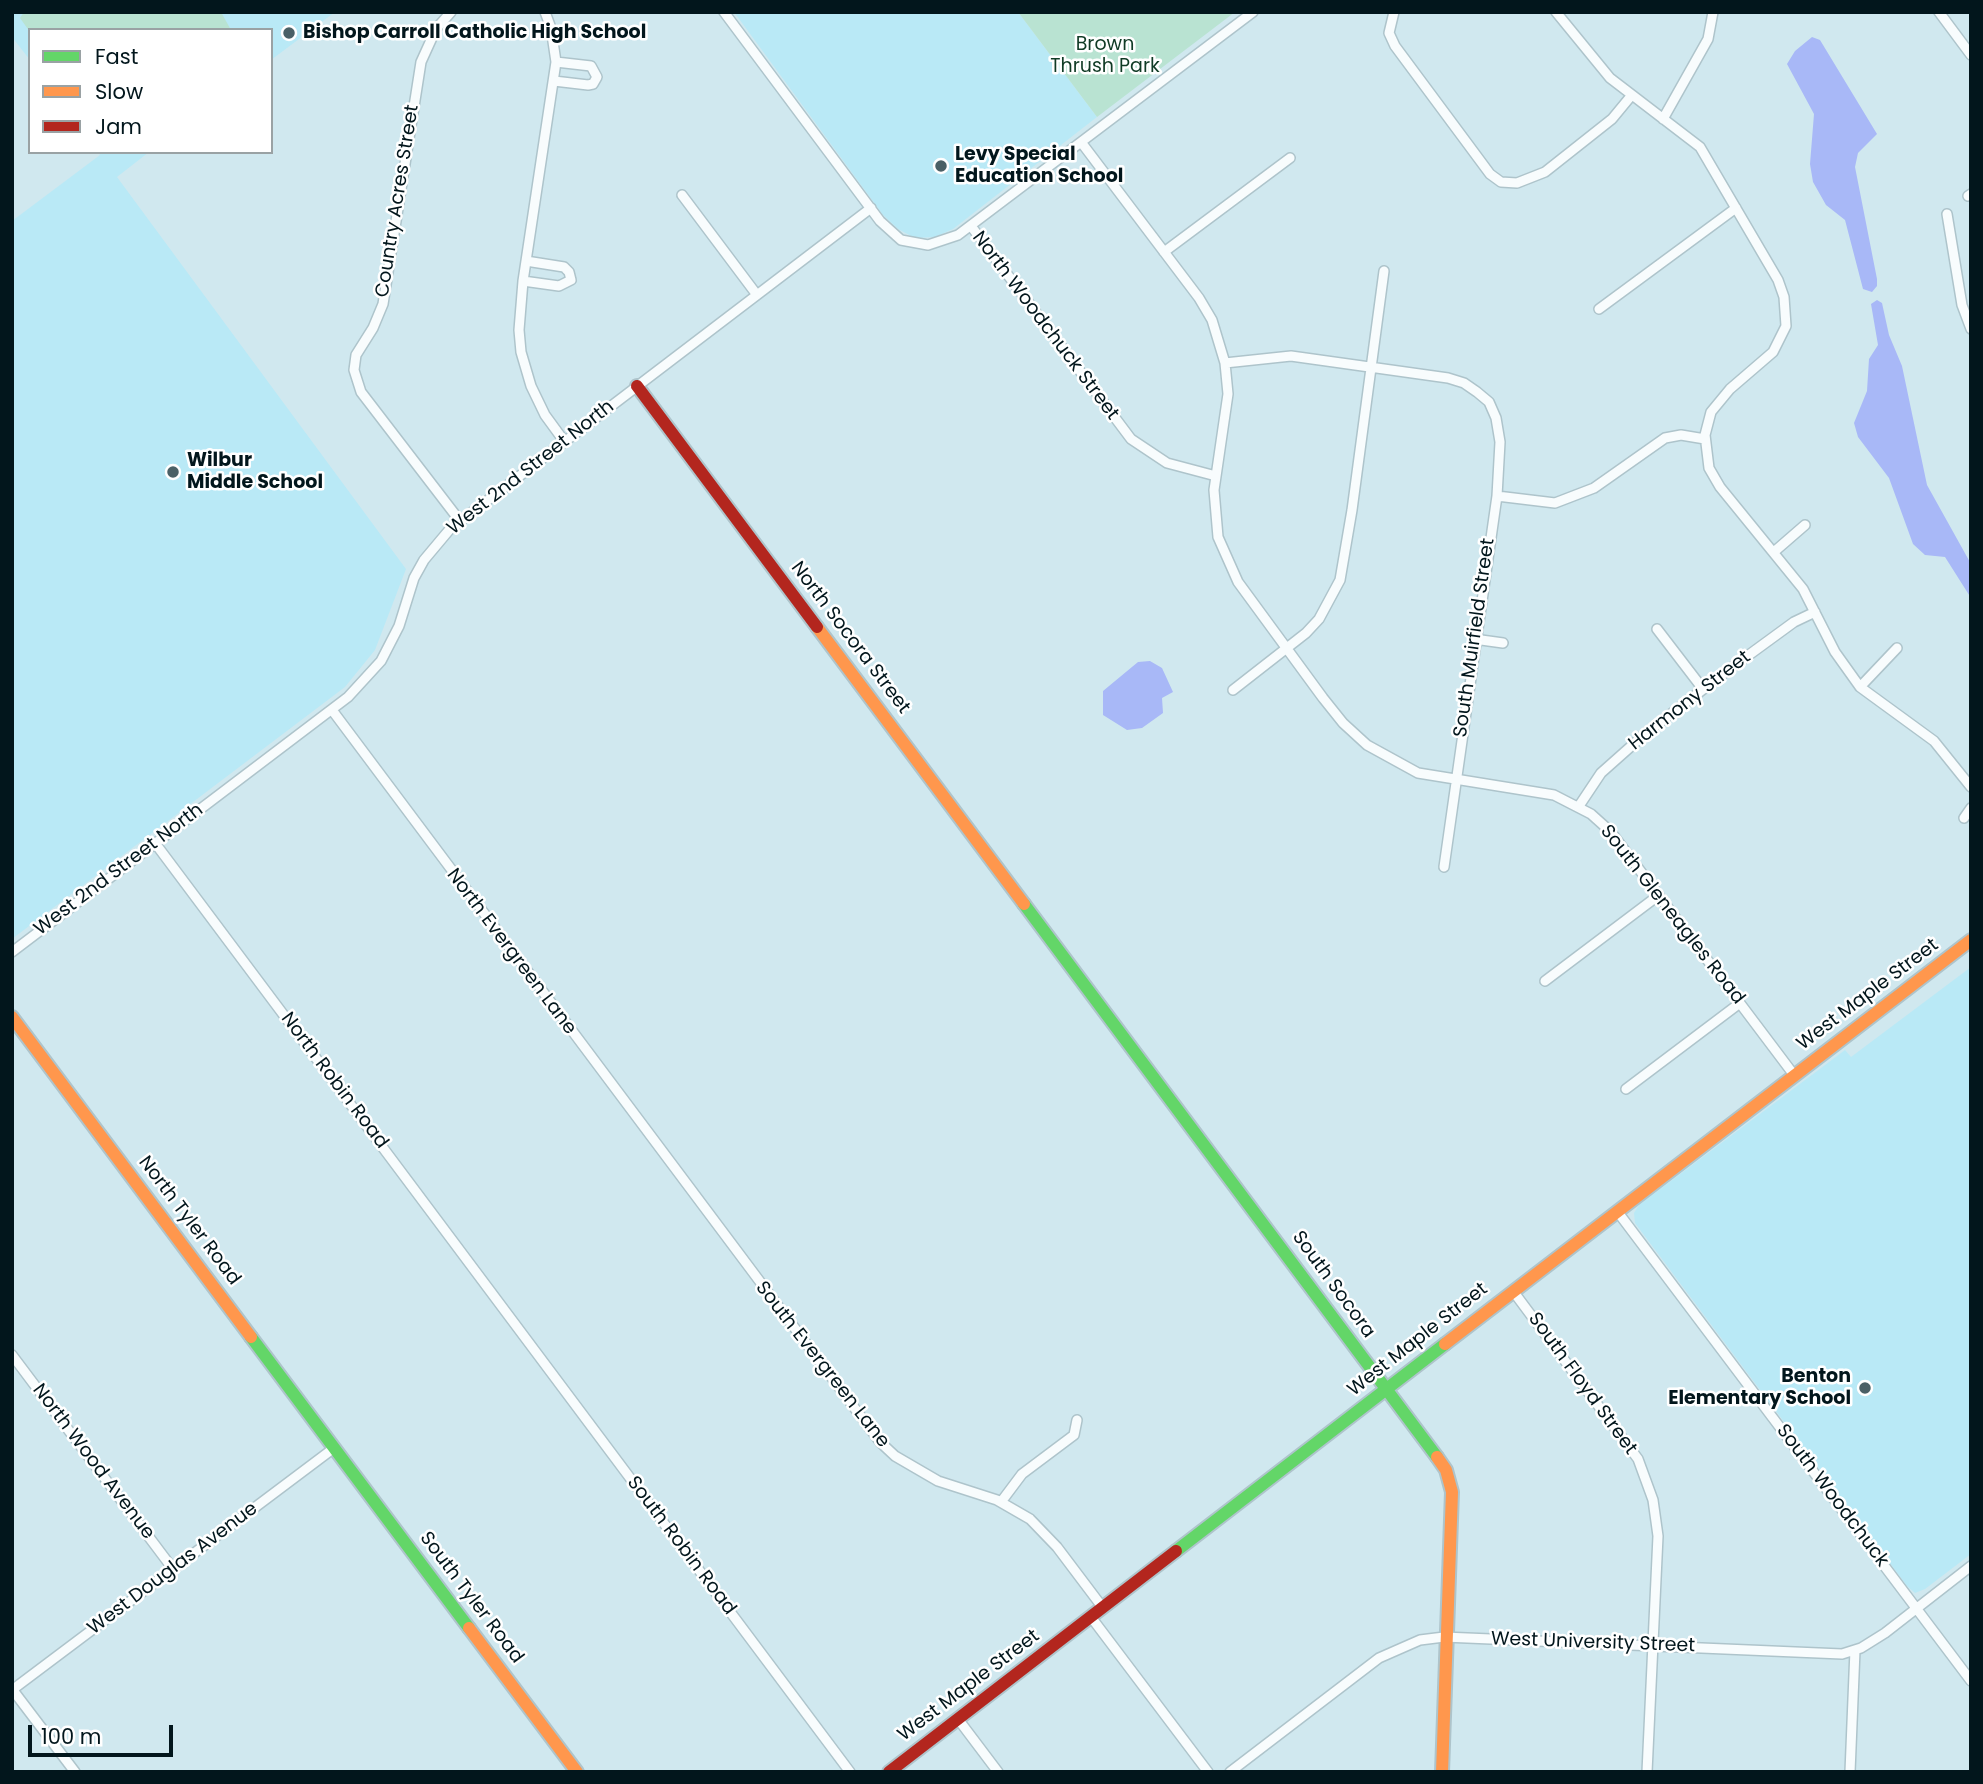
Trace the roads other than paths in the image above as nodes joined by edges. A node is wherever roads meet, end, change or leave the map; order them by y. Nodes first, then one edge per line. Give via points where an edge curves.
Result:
1 (451, 12) edge
2 (545, 12) edge
3 (724, 12) edge
4 (1253, 12) edge
5 (1394, 12) edge
6 (1556, 12) edge
7 (1713, 12) edge
8 (1939, 12) edge
9 (1971, 55) edge
10 (556, 62) junction
11 (554, 81) junction
12 (1631, 96) junction
13 (1663, 119) junction
14 (1081, 142) junction
15 (1290, 158) dead end
16 (682, 195) dead end
17 (871, 208) junction
18 (1736, 208) junction
19 (1947, 214) dead end
20 (971, 226) junction
21 (1164, 252) junction
22 (526, 261) junction
23 (1384, 271) dead end
24 (523, 281) junction
25 (757, 295) junction
26 (1599, 309) dead end
27 (1971, 329) edge
28 (1225, 363) junction
29 (1372, 367) junction
30 (637, 386) junction
31 (1705, 439) junction
32 (564, 442) junction
33 (1216, 476) junction
34 (1497, 496) junction
35 (460, 521) junction
36 (1805, 525) dead end
37 (1775, 551) junction
38 (1815, 612) junction
39 (1657, 629) dead end
40 (1474, 639) junction
41 (1503, 643) dead end
42 (1286, 648) junction
43 (1897, 648) dead end
44 (1860, 687) junction
45 (1703, 689) junction
46 (1233, 690) dead end
47 (331, 710) junction
48 (1454, 779) junction
49 (1971, 787) edge
50 (1579, 806) junction
51 (1971, 808) edge
52 (1964, 818) dead end
53 (155, 843) junction
54 (1444, 867) dead end
55 (1659, 895) junction
56 (1032, 914) joint
57 (1971, 940) edge
58 (12, 952) edge
59 (1545, 981) dead end
60 (1740, 1003) junction
61 (12, 1017) edge
62 (1794, 1075) junction
63 (1626, 1089) dead end
64 (692, 1194) joint
65 (1617, 1211) junction
66 (1513, 1291) junction
67 (512, 1320) joint
68 (12, 1355) edge
69 (1386, 1389) junction
70 (1077, 1420) dead end
71 (334, 1448) junction
72 (1001, 1502) junction
73 (1971, 1566) edge
74 (173, 1569) junction
75 (1103, 1608) junction
76 (1915, 1608) junction
77 (1091, 1617) junction
78 (1448, 1637) junction
79 (1652, 1645) junction
80 (1855, 1650) junction
81 (1971, 1681) edge
82 (12, 1689) edge
83 (958, 1719) junction
84 (75, 1772) edge
85 (577, 1772) edge
86 (850, 1772) edge
87 (889, 1772) edge
88 (998, 1772) edge
89 (1208, 1772) edge
90 (1230, 1772) edge
91 (1442, 1772) edge
92 (1647, 1772) edge
93 (1850, 1772) edge

1 - 35 street, Country Acres Street via 436,29 421,62 383,304 354,363 354,377 360,392
2 - 10 street
3 - 17 street, North Woodchuck Street
4 - 14 street
5 - 12 street via 1389,33 1395,46 1490,174 1501,181 1517,183 1545,172 1612,120
6 - 12 street via 1580,45
7 - 13 street via 1708,39
8 - 9 street
10 - 11 street
10 - 11 street via 591,66 597,77 588,85
11 - 22 street
12 - 13 street
13 - 18 street via 1700,148
14 - 20 street
14 - 21 street, South Gleneagles Road
15 - 21 street
16 - 25 street
17 - 20 street, North Woodchuck Street via 892,233 914,244 943,243
17 - 25 street, West 2nd Street North
18 - 26 street
18 - 31 street via 1778,279 1787,316 1783,337 1773,352 1718,401
19 - 27 street via 1962,305
20 - 33 street, North Woodchuck Street via 1131,439 1167,463
21 - 28 street, South Gleneagles Road via 1212,320
22 - 24 street
22 - 24 street via 564,267 570,280 559,286
23 - 29 street
24 - 32 street via 521,352 540,405
25 - 30 street, West 2nd Street North
28 - 29 street, South Muirfield Street via 1291,356
28 - 33 street, South Gleneagles Road via 1228,394
29 - 34 street, South Muirfield Street via 1456,380 1489,402 1500,429
29 - 42 street via 1340,580 1319,619
30 - 32 street, West 2nd Street North
30 - 56 main road, North Socora Street
31 - 34 street via 1681,435 1665,439 1594,488 1555,503
31 - 37 street via 1714,478
32 - 35 street, West 2nd Street North
33 - 42 street, South Gleneagles Road via 1214,514 1225,558
34 - 40 street, South Muirfield Street
35 - 47 street, West 2nd Street North via 424,560 381,661
36 - 37 street
37 - 38 street
38 - 44 street
38 - 45 street, Harmony Street via 1794,622
39 - 45 street
40 - 41 street
40 - 48 street, South Muirfield Street
42 - 46 street
42 - 48 street, South Gleneagles Road via 1343,723 1367,745 1418,773
43 - 44 street
44 - 49 street via 1934,740
45 - 50 street, Harmony Street via 1620,754
47 - 53 street, West 2nd Street North
47 - 64 street, North Evergreen Lane
48 - 50 street, South Gleneagles Road via 1554,795
48 - 54 street, South Muirfield Street
50 - 55 street, South Gleneagles Road via 1611,832
51 - 52 street
53 - 58 street, West 2nd Street North
53 - 67 street, North Robin Road
55 - 59 street
55 - 60 street, South Gleneagles Road
56 - 69 main road, South Socora
57 - 62 main road, West Maple Street
60 - 62 street, South Gleneagles Road
60 - 63 street
61 - 71 main road, North Tyler Road
62 - 65 main road, West Maple Street
64 - 72 street, South Evergreen Lane via 880,1442 938,1481
65 - 66 main road, West Maple Street
65 - 76 street, South Woodchuck
66 - 69 main road, West Maple Street
66 - 79 street, South Floyd Street via 1637,1459 1653,1500 1658,1536
67 - 86 street, South Robin Road
68 - 74 street, North Wood Avenue
69 - 75 main road, West Maple Street
69 - 78 main road, South Socora via 1447,1470 1452,1492
70 - 72 street via 1074,1435 1023,1474
71 - 74 street, West Douglas Avenue
71 - 85 main road, South Tyler Road
72 - 75 street, South Evergreen Lane via 1043,1532
73 - 76 street, West University Street
74 - 82 street, West Douglas Avenue
75 - 77 main road, West Maple Street
76 - 80 street, West University Street
76 - 81 street, South Woodchuck
77 - 83 main road, West Maple Street
77 - 89 street
78 - 79 street, West University Street
78 - 90 street, West University Street via 1420,1640 1379,1658
78 - 91 main road, South Socora
79 - 80 street, West University Street via 1842,1654
79 - 92 street, South Floyd Street
80 - 93 street
82 - 84 street
83 - 87 main road, West Maple Street
83 - 88 street

